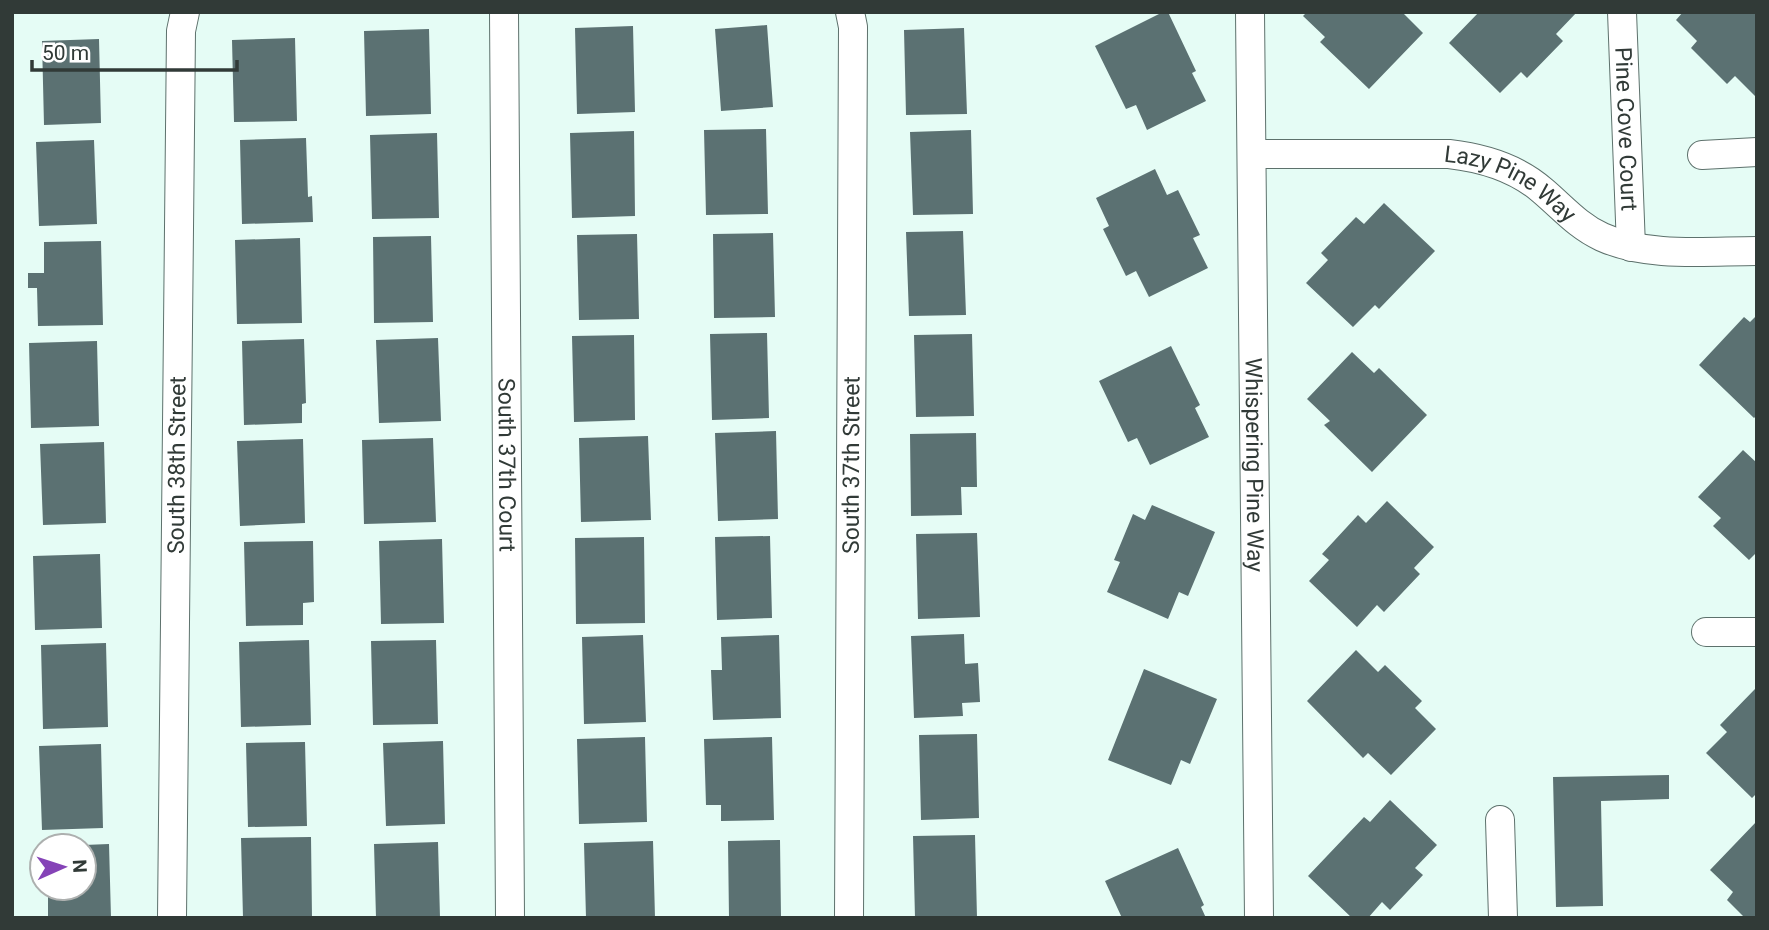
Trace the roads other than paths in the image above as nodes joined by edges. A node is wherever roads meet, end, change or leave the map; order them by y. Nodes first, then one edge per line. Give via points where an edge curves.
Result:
1 (185, 12) edge
2 (504, 12) edge
3 (850, 12) edge
4 (1250, 12) edge
5 (1622, 12) edge
6 (1757, 152) edge
7 (1252, 154) junction
8 (1702, 155) dead end
9 (1631, 247) junction
10 (1757, 251) edge
11 (1706, 632) dead end
12 (1757, 632) edge
13 (1500, 820) dead end
14 (172, 918) edge
15 (510, 918) edge
16 (849, 918) edge
17 (1259, 918) edge
18 (1503, 918) edge

1 - 14 street, South 38th Street via 181,31
2 - 15 street, South 37th Court
3 - 16 street, South 37th Street
4 - 7 street, Whispering Pine Way
5 - 9 street, Pine Cove Court
6 - 8 street
7 - 9 street, Lazy Pine Way via 1470,156 1526,178 1587,229
7 - 17 street, Whispering Pine Way
9 - 10 street, Lazy Pine Way
11 - 12 street
13 - 18 street

